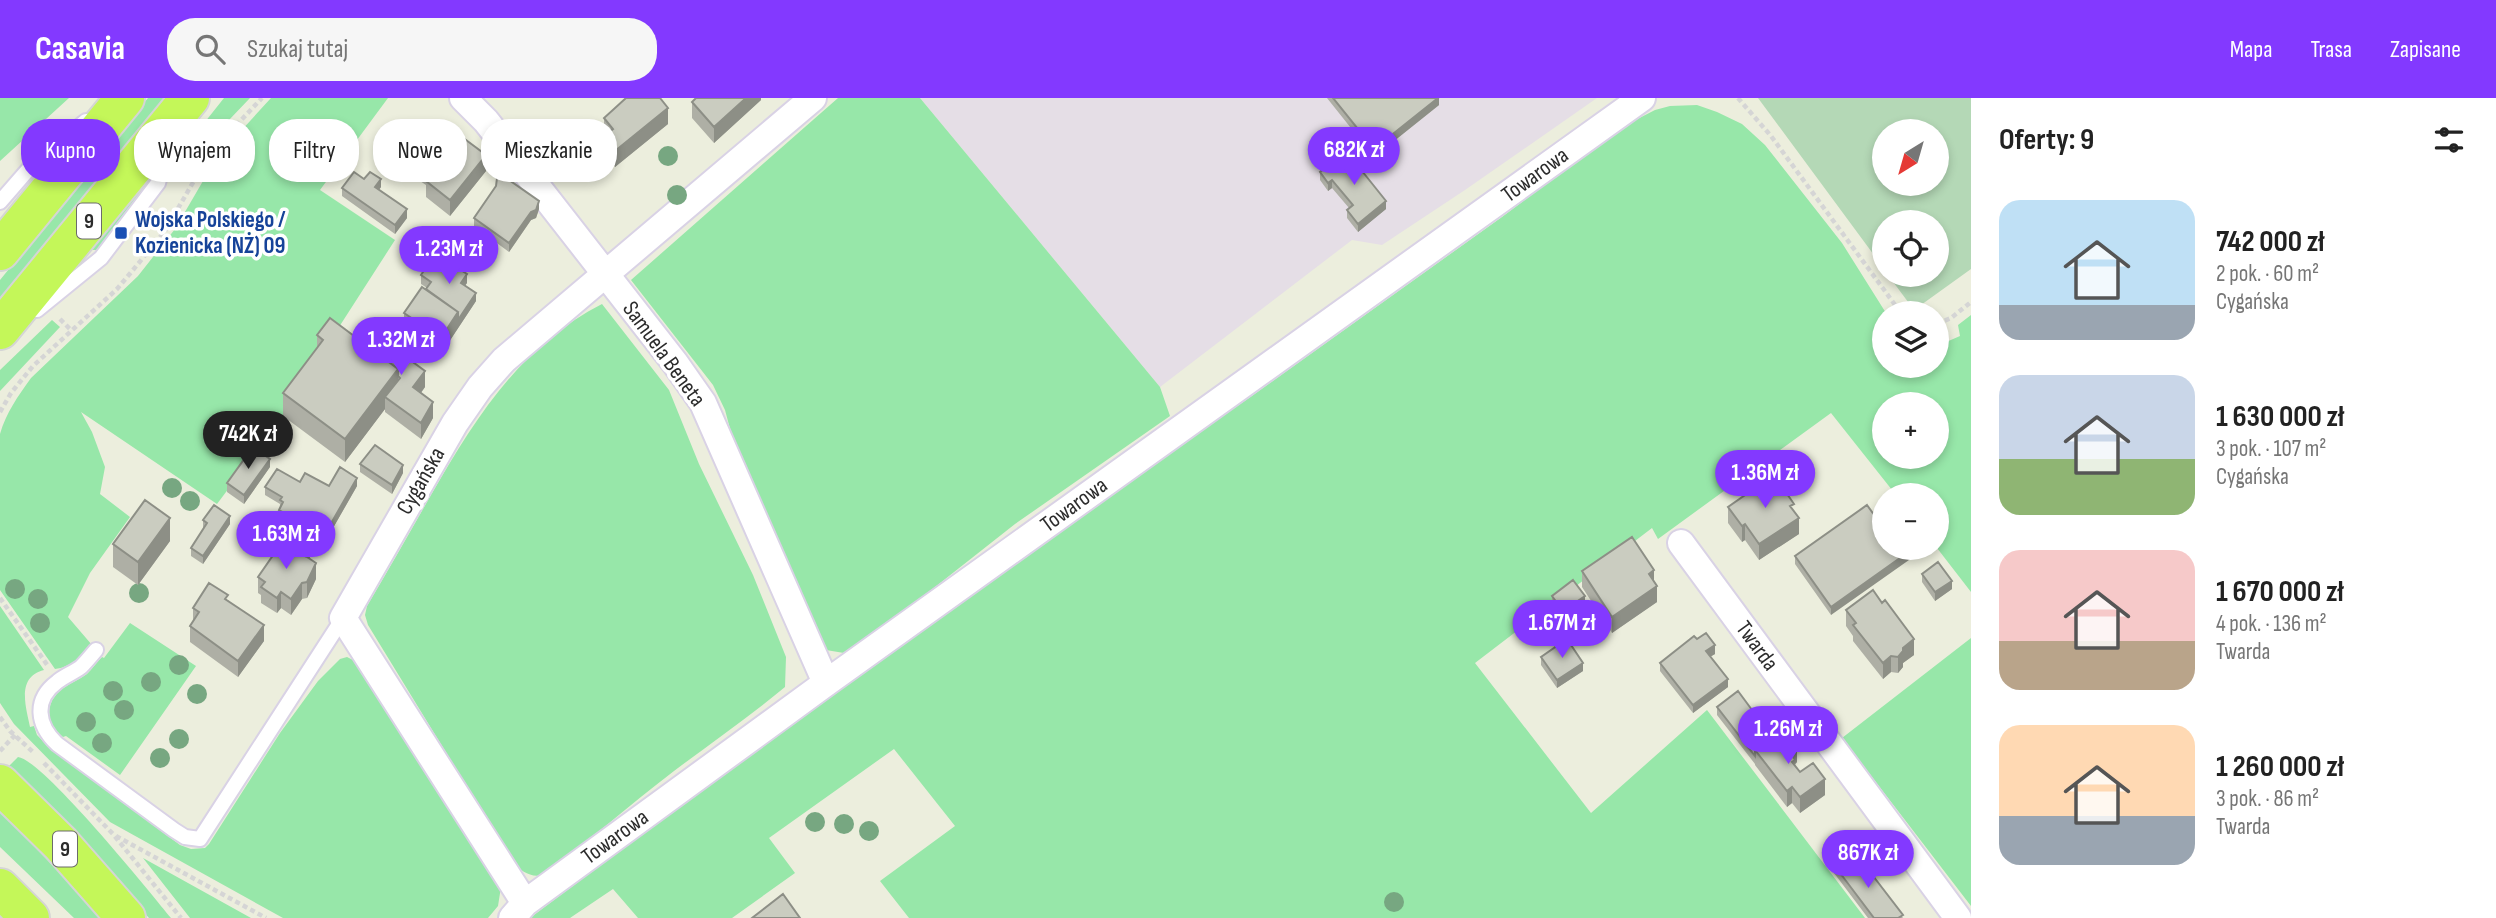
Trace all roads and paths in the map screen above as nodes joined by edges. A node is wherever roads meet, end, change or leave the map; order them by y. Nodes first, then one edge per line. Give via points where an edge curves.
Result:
1 (114, 98) edge
2 (125, 98) edge
3 (262, 98) edge
4 (463, 98) edge
5 (813, 98) edge
6 (1642, 98) edge
7 (1738, 98) edge
8 (184, 105) edge
9 (0, 202) edge
10 (0, 251) edge
11 (604, 274) junction
12 (1892, 301) edge
13 (1971, 302) edge
14 (1949, 319) edge
15 (0, 330) edge
16 (0, 340) edge
17 (0, 412) edge
18 (1681, 543) dead end
19 (0, 598) edge
20 (343, 618) junction
21 (96, 650) dead end
22 (51, 671) dead end
23 (826, 683) junction
24 (0, 717) edge
25 (15, 735) junction
26 (0, 751) edge
27 (0, 784) edge
28 (113, 834) junction
29 (0, 888) edge
30 (518, 911) edge
31 (30, 918) edge
32 (126, 918) edge
33 (181, 918) edge
34 (266, 918) edge
35 (1958, 918) edge

1 - 9 lane via 33,164
2 - 10 main road, 9
3 - 17 path via 210,153 164,232 133,270 33,366
4 - 11 street, Samuela Beneta via 486,121
5 - 11 street, Cygańska
6 - 23 street, Towarowa
7 - 12 path
8 - 15 main road, 9
8 - 16 lane via 158,183 121,233 101,258
11 - 20 street, Cygańska via 504,360 480,387
11 - 23 street, Samuela Beneta via 703,403
13 - 14 path
18 - 35 street, Twarda
19 - 22 path
20 - 21 lane, Cygańska via 200,839 174,830 57,744 43,726 40,706 48,690
20 - 30 street
23 - 30 street, Towarowa
24 - 25 path
25 - 26 path
25 - 28 path
27 - 32 main road, 9
28 - 33 path
28 - 34 path
29 - 31 main road

